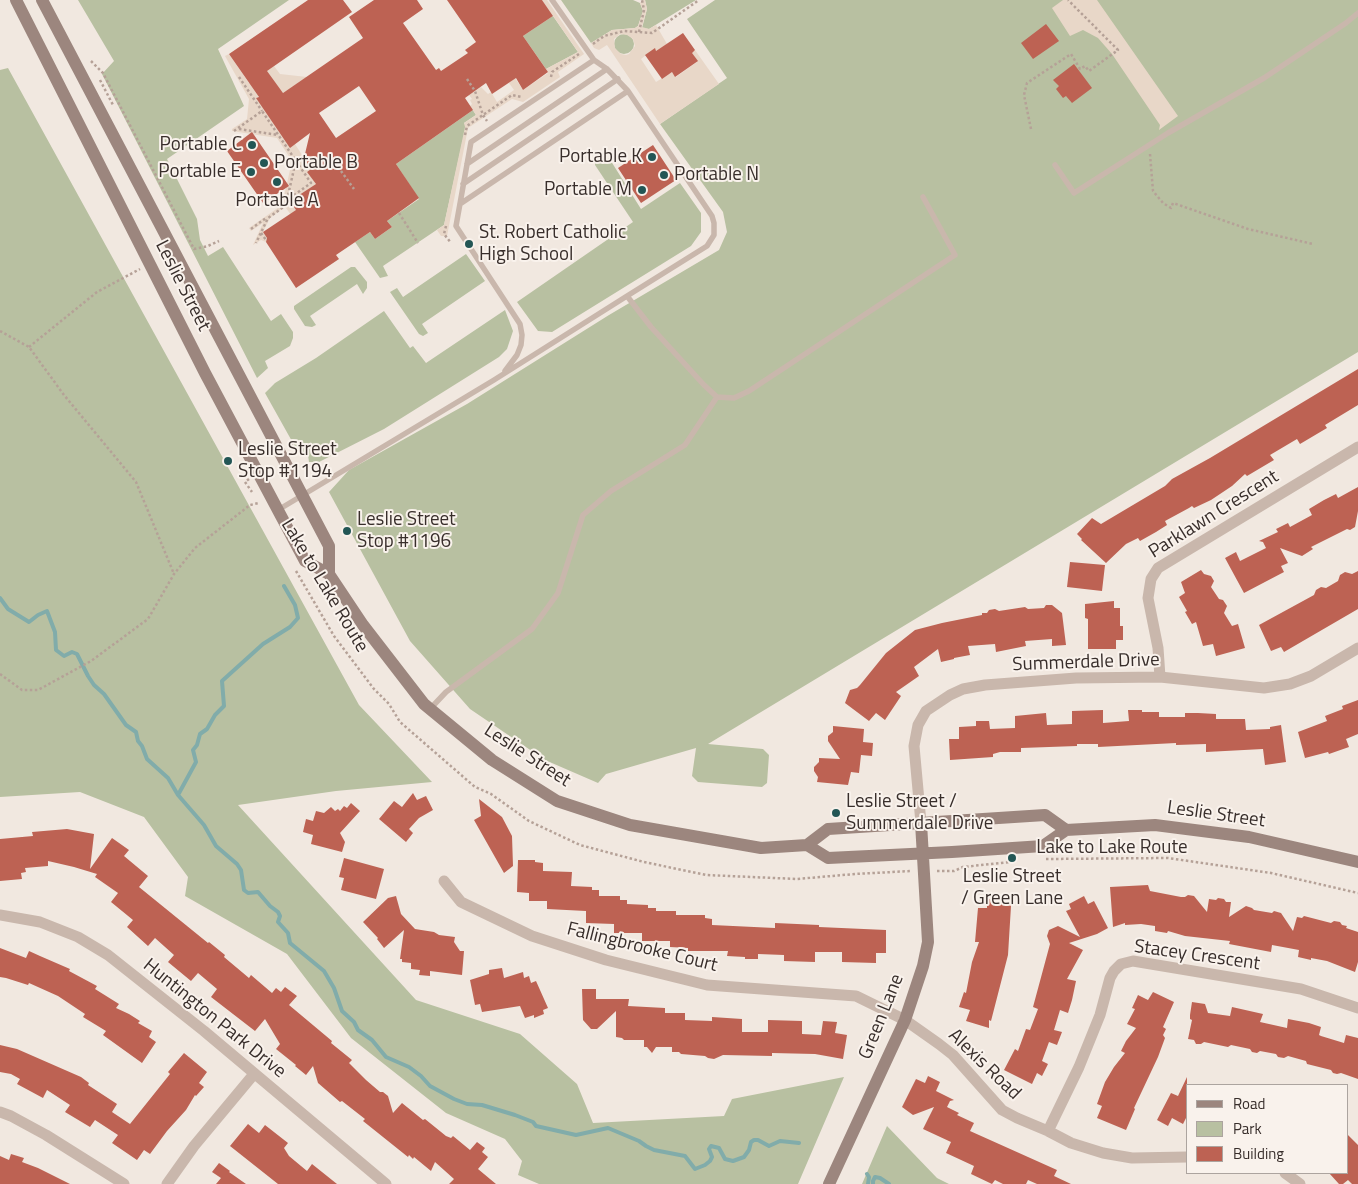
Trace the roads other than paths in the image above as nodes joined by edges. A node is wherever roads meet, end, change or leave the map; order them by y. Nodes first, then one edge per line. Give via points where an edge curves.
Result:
1 (16, 0) edge
2 (42, 0) edge
3 (552, 0) edge
4 (1358, 13) edge
5 (594, 60) junction
6 (607, 69) junction
7 (618, 79) junction
8 (628, 91) junction
9 (467, 164) junction
10 (1055, 165) dead end
11 (463, 184) junction
12 (923, 197) dead end
13 (460, 204) junction
14 (627, 296) junction
15 (494, 380) junction
16 (717, 397) junction
17 (1358, 447) edge
18 (303, 495) junction
19 (277, 511) junction
20 (330, 574) junction
21 (1358, 648) edge
22 (1160, 677) junction
23 (430, 709) junction
24 (921, 823) junction
25 (1066, 830) junction
26 (807, 845) junction
27 (923, 854) junction
28 (1358, 862) edge
29 (444, 881) dead end
30 (0, 915) edge
31 (1358, 1008) edge
32 (905, 1020) junction
33 (254, 1074) junction
34 (0, 1112) edge
35 (1048, 1131) junction
36 (1186, 1157) edge
37 (1286, 1174) edge
38 (124, 1184) edge
39 (167, 1184) edge
40 (386, 1184) edge
41 (829, 1184) edge
42 (1300, 1184) edge

1 - 19 main road, Leslie Street
2 - 18 main road, Leslie Street
3 - 5 lane
4 - 10 lane via 1264,78 1074,193
5 - 6 lane
5 - 9 lane via 470,142
6 - 7 lane
6 - 9 lane
7 - 8 lane
7 - 11 lane
8 - 13 lane
8 - 14 lane via 712,216 714,235 707,246
9 - 11 lane
11 - 13 lane
12 - 16 lane via 955,256 749,391 734,398
13 - 15 lane via 456,226 520,324 522,335 518,355
14 - 15 lane
14 - 16 lane via 651,327
15 - 18 lane
16 - 23 lane via 685,445 611,491 583,515 558,593 532,629
17 - 22 street, Parklawn Crescent via 1158,568 1151,579 1148,598
18 - 19 lane
18 - 20 main road, Leslie Street via 329,546
19 - 20 main road, Leslie Street via 305,561
20 - 23 main road, Leslie Street via 363,625
21 - 22 street, Summerdale Drive via 1311,676 1290,684 1264,688
22 - 24 street, Summerdale Drive via 1076,678 985,685 950,695 926,711 918,724 914,746
23 - 26 main road, Leslie Street via 492,760 557,801 630,825 761,848
24 - 25 main road via 1045,815
24 - 26 main road via 828,829
24 - 27 main road, Green Lane
25 - 27 main road via 1043,846
25 - 28 main road, Leslie Street via 1155,825 1249,838
26 - 27 main road via 828,858
27 - 32 main road, Green Lane via 928,942
29 - 32 street, Fallingbrooke Court via 461,902 532,936 606,960 708,985 856,996
30 - 33 street, Huntington Park Drive via 40,922 93,945
31 - 35 street, Stacey Crescent via 1301,989 1133,961 1121,964 1110,978 1100,1015 1079,1067
32 - 35 street, Alexis Road via 953,1055 1002,1110
32 - 41 main road, Green Lane
33 - 39 street
33 - 40 street, Huntington Park Drive
34 - 38 street via 46,1135
35 - 36 street, Alexis Road via 1071,1143 1103,1153 1132,1158
37 - 42 street

